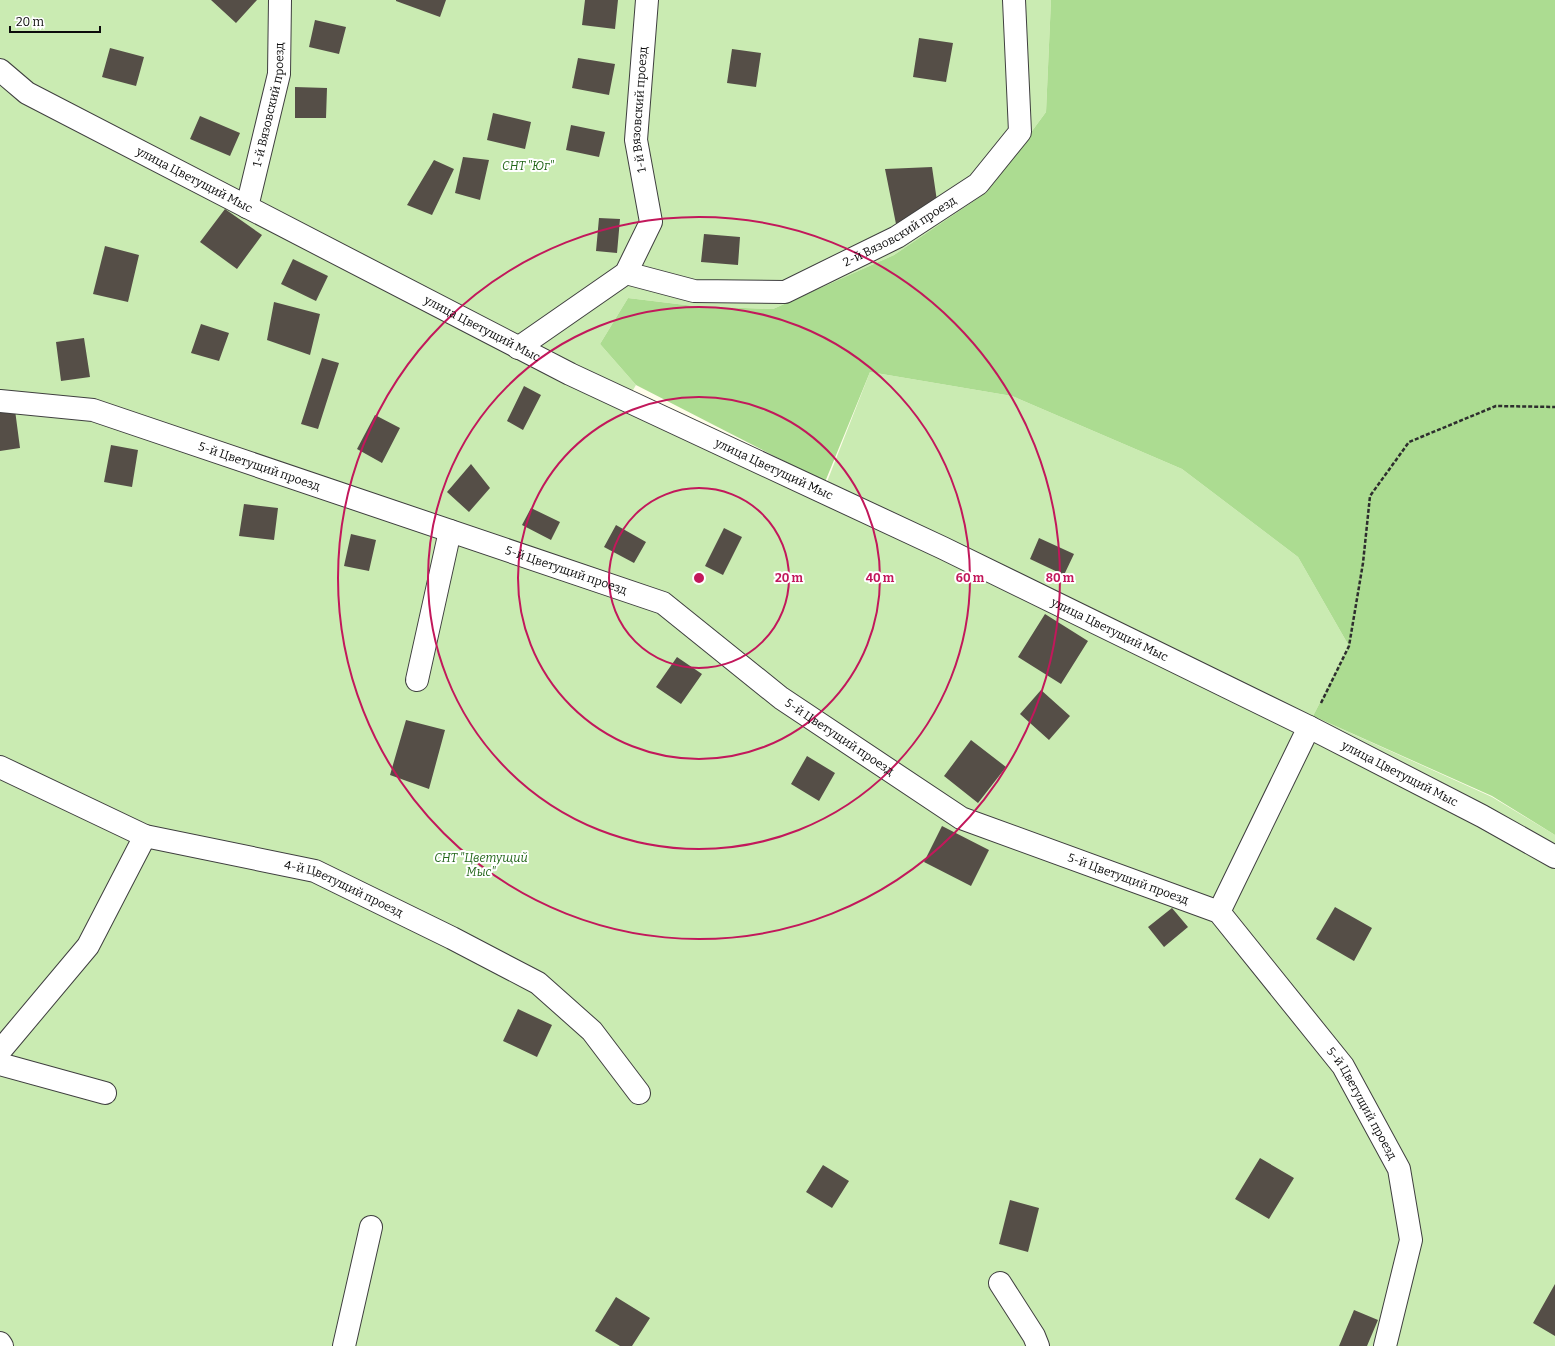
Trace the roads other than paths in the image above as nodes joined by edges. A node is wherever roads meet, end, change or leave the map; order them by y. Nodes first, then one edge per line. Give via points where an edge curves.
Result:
1 (280, 0) edge
2 (647, 0) edge
3 (1014, 0) edge
4 (0, 70) edge
5 (247, 207) junction
6 (626, 273) junction
7 (518, 348) junction
8 (0, 401) edge
9 (450, 531) junction
10 (417, 680) dead end
11 (1309, 727) junction
12 (0, 767) edge
13 (144, 836) junction
14 (1555, 857) edge
15 (1219, 912) junction
16 (0, 1051) edge
17 (0, 1064) edge
18 (105, 1093) dead end
19 (639, 1094) dead end
20 (371, 1227) dead end
21 (1000, 1283) dead end
22 (0, 1343) edge
23 (2, 1346) edge
24 (344, 1346) edge
25 (1038, 1346) edge
26 (1385, 1346) edge

1 - 5 street, 1-й Вязовский проезд via 279,74
2 - 6 street, 1-й Вязовский проезд via 636,140 651,222
3 - 6 street, 2-й Вязовский проезд via 1020,132 978,184 897,237 785,292 694,291
4 - 5 street, улица Цветущий Мыс via 27,93
5 - 7 street, улица Цветущий Мыс
6 - 7 street, 1-й Вязовский проезд
7 - 11 street, улица Цветущий Мыс via 943,548
8 - 9 street, 5-й Цветущий проезд via 93,410
9 - 10 street
9 - 15 street, 5-й Цветущий проезд via 663,603 781,698 961,818
11 - 14 street, улица Цветущий Мыс via 1482,816
11 - 15 street
12 - 13 street, 4-й Цветущий проезд
13 - 16 street via 88,946
13 - 19 street, 4-й Цветущий проезд via 315,871 452,938 538,983 592,1031
15 - 26 street, 5-й Цветущий проезд via 1343,1066 1399,1169 1411,1240
17 - 18 street
20 - 24 street
21 - 25 street
22 - 23 street

